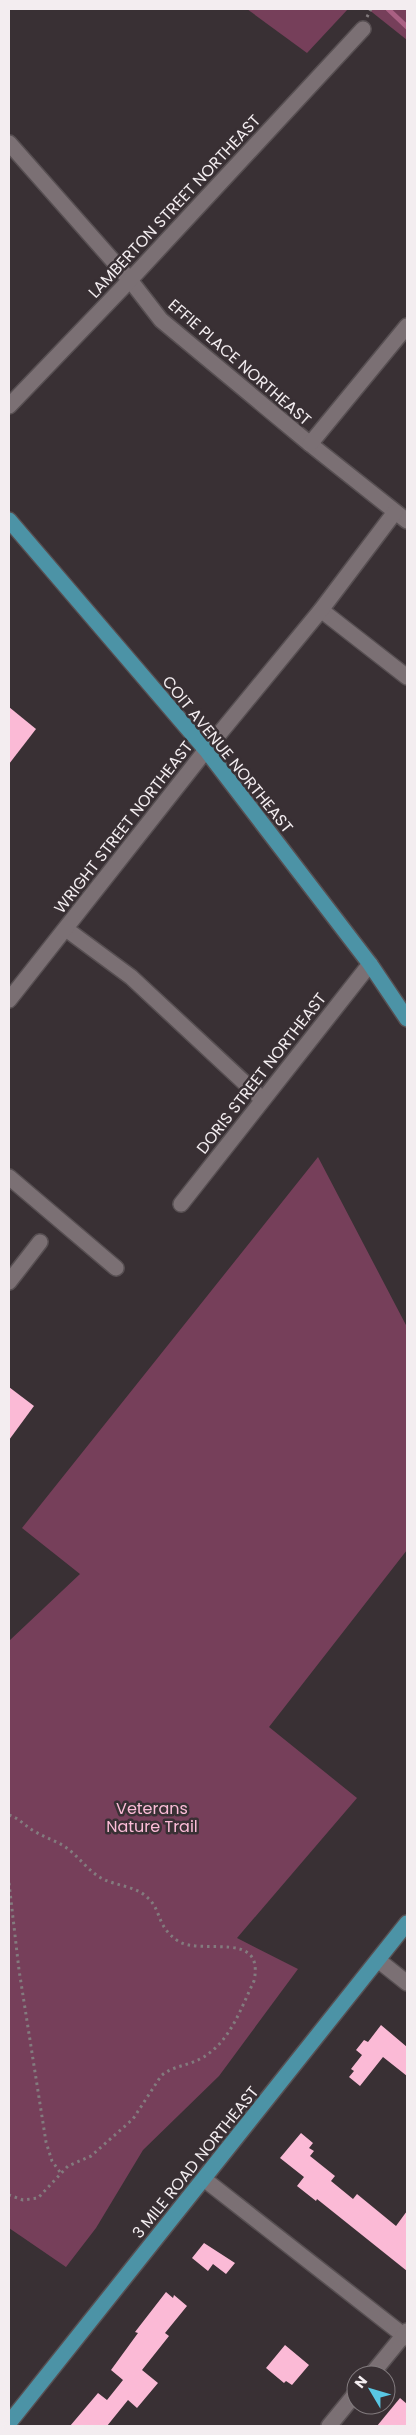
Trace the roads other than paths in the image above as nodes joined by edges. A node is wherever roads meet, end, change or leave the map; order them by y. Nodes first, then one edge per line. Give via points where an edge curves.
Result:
1 (363, 29) dead end
2 (9, 143) edge
3 (130, 280) junction
4 (407, 326) edge
5 (9, 406) edge
6 (310, 444) junction
7 (401, 517) edge
8 (9, 520) edge
9 (321, 610) junction
10 (407, 677) edge
11 (206, 750) junction
12 (66, 929) junction
13 (370, 964) junction
14 (9, 1000) edge
15 (407, 1019) edge
16 (262, 1099) junction
17 (9, 1177) edge
18 (181, 1204) dead end
19 (40, 1242) dead end
20 (116, 1268) dead end
21 (9, 1282) edge
22 (407, 1923) edge
23 (378, 1960) junction
24 (407, 1983) edge
25 (204, 2179) junction
26 (406, 2335) edge
27 (380, 2365) edge
28 (346, 2405) edge
29 (9, 2422) edge
30 (329, 2426) edge

1 - 3 street, LAMBERTON STREET NORTHEAST
2 - 3 street, EFFIE PLACE NORTHEAST
3 - 5 street, LAMBERTON STREET NORTHEAST
3 - 6 street, EFFIE PLACE NORTHEAST via 161,320
4 - 6 street
6 - 7 street, EFFIE PLACE NORTHEAST
7 - 9 street, WRIGHT STREET NORTHEAST
8 - 11 main road, COIT AVENUE NORTHEAST
9 - 10 street
9 - 11 street, WRIGHT STREET NORTHEAST
11 - 12 street, WRIGHT STREET NORTHEAST
11 - 13 main road, COIT AVENUE NORTHEAST
12 - 14 street, WRIGHT STREET NORTHEAST
12 - 16 street via 131,977
13 - 15 main road, COIT AVENUE NORTHEAST
13 - 16 street, DORIS STREET NORTHEAST
16 - 18 street, DORIS STREET NORTHEAST
17 - 20 street
19 - 21 street
22 - 23 main road, 3 MILE ROAD NORTHEAST
23 - 24 street
23 - 25 main road, 3 MILE ROAD NORTHEAST
25 - 26 street
25 - 29 main road, 3 MILE ROAD NORTHEAST
26 - 27 street
28 - 30 street

